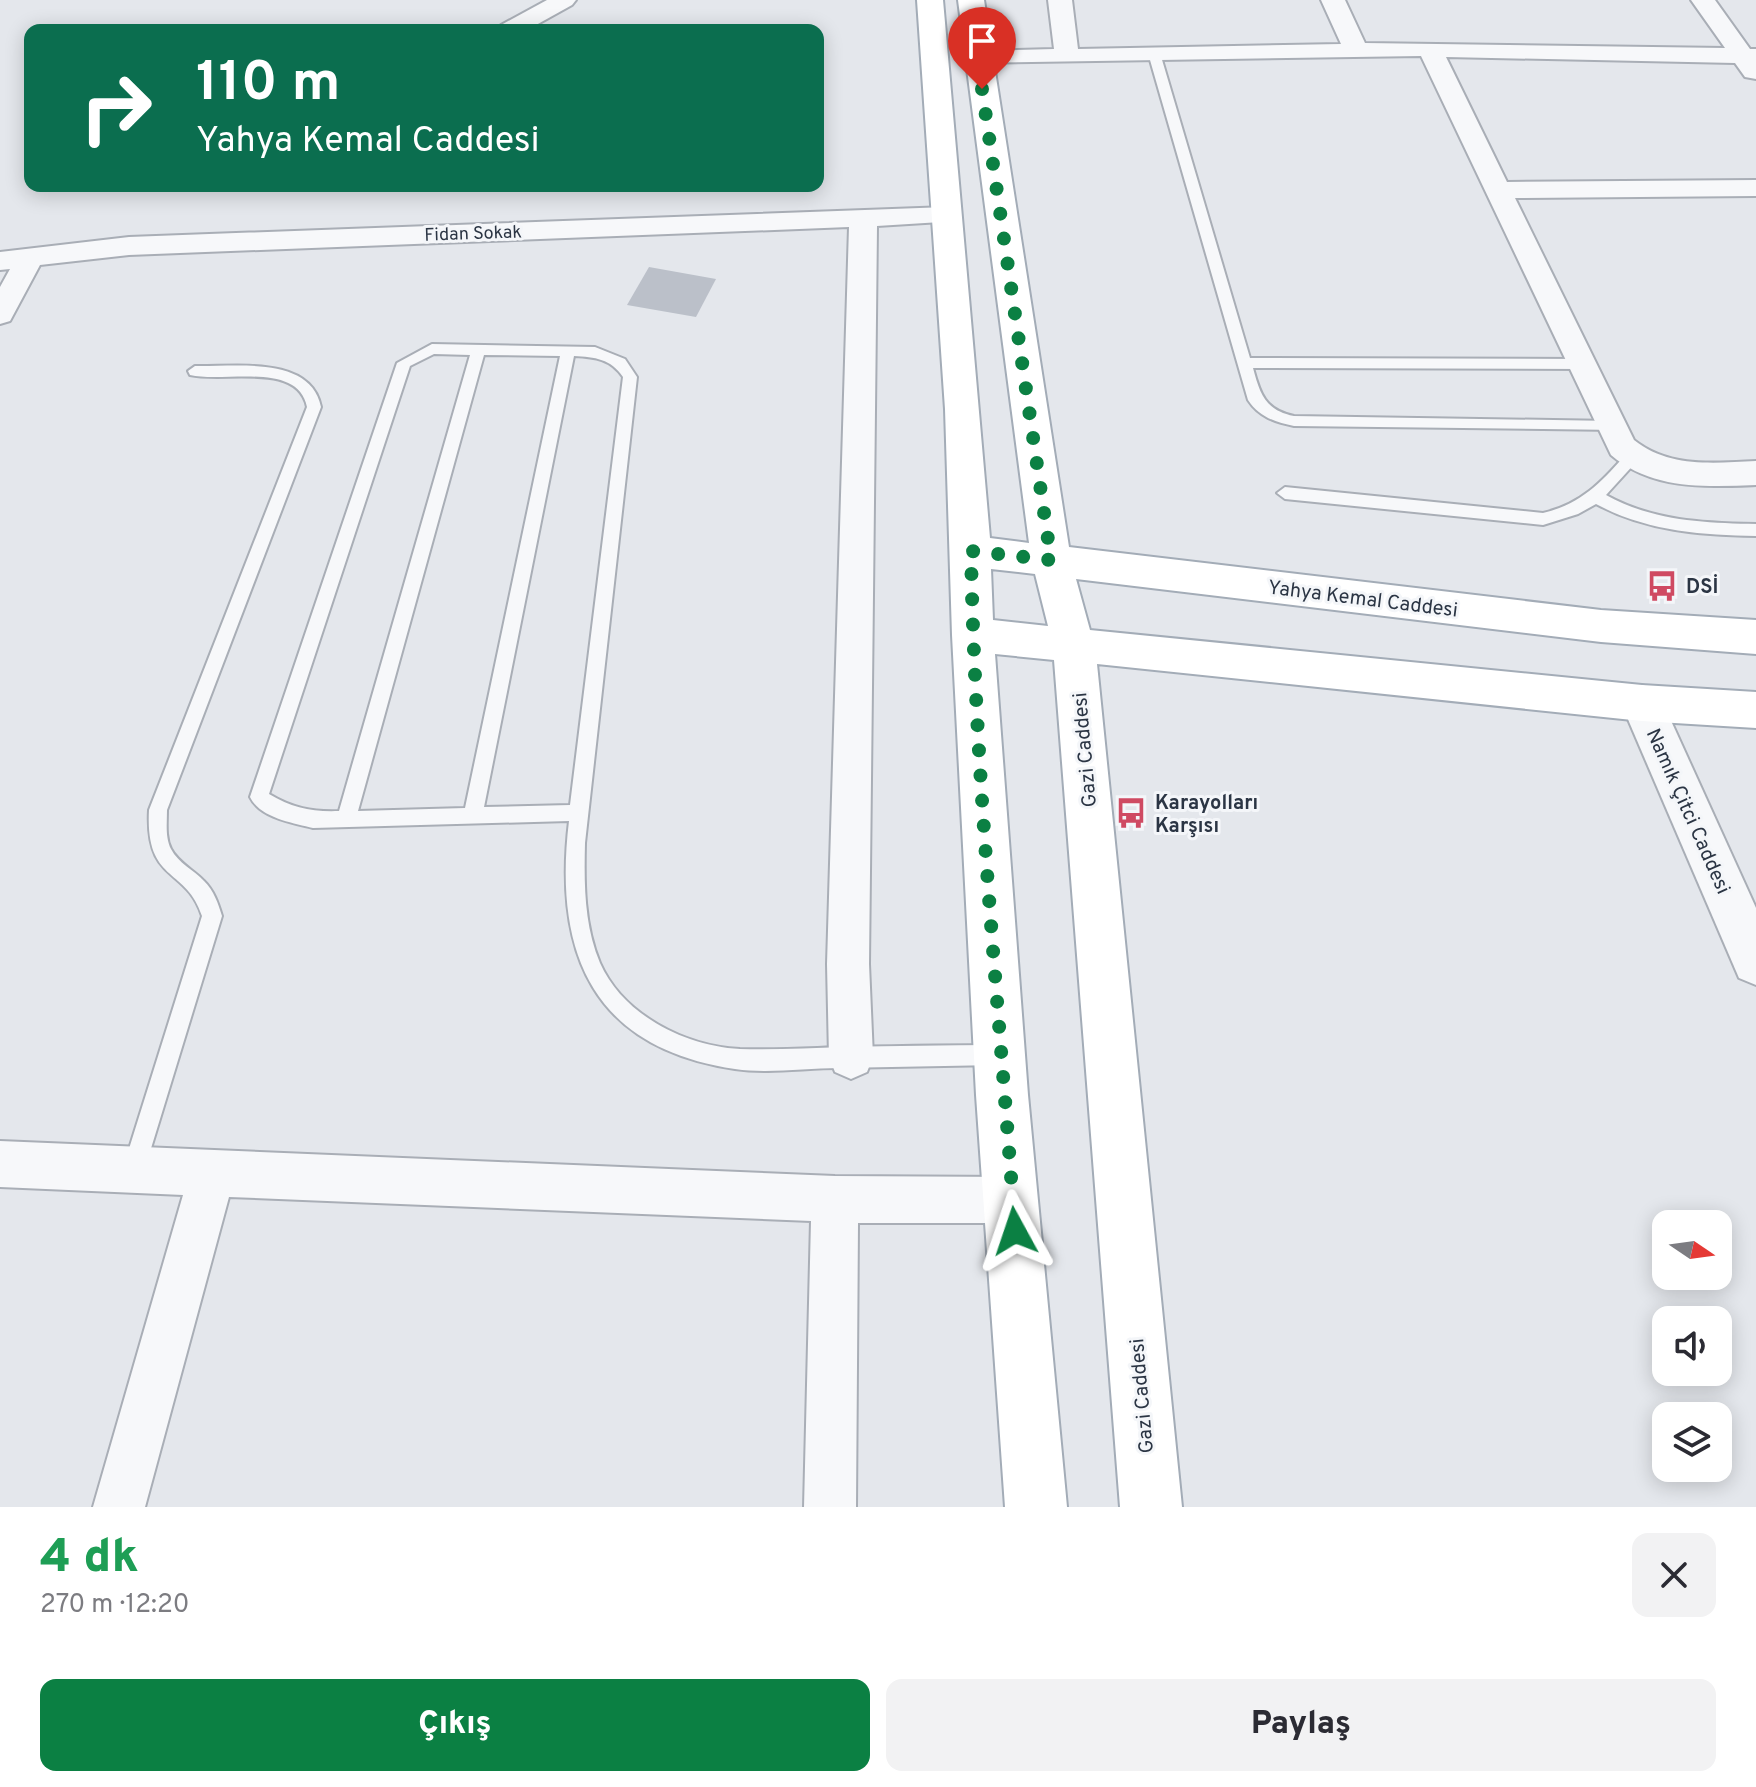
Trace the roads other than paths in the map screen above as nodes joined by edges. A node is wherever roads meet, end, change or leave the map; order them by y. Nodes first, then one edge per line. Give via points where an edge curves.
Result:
1 (564, 0) edge
2 (930, 0) edge
3 (971, 0) edge
4 (1060, 0) edge
5 (1333, 0) edge
6 (1703, 0) edge
7 (520, 24) edge
8 (1430, 49) junction
9 (1357, 52) junction
10 (1154, 53) junction
11 (1067, 55) junction
12 (977, 58) junction
13 (1752, 62) edge
14 (1756, 188) edge
15 (1499, 190) junction
16 (947, 215) junction
17 (863, 218) junction
18 (31, 256) junction
19 (0, 261) edge
20 (0, 314) edge
21 (478, 350) junction
22 (568, 352) junction
23 (1244, 363) junction
24 (1583, 364) junction
25 (195, 371) dead end
26 (1613, 426) junction
27 (1632, 457) junction
28 (1756, 473) edge
29 (1285, 493) dead end
30 (1598, 498) junction
31 (1756, 530) edge
32 (971, 551) junction
33 (1051, 560) junction
34 (973, 635) junction
35 (1756, 637) edge
36 (1074, 647) junction
37 (1642, 703) junction
38 (1756, 710) edge
39 (578, 813) junction
40 (473, 816) junction
41 (346, 819) junction
42 (1756, 962) edge
43 (1000, 1055) junction
44 (851, 1057) junction
45 (0, 1164) edge
46 (134, 1169) junction
47 (212, 1173) junction
48 (835, 1199) junction
49 (1013, 1200) junction
50 (119, 1507) edge
51 (830, 1507) edge
52 (1036, 1507) edge
53 (1151, 1507) edge

1 - 7 street
2 - 16 main road
3 - 12 main road, Gazi Caddesi
4 - 11 street
5 - 9 street
6 - 13 street
8 - 9 street
8 - 13 street
8 - 15 street
9 - 10 street
10 - 11 street
10 - 23 lane
11 - 12 street
12 - 33 main road, Gazi Caddesi
14 - 15 street
15 - 24 street
16 - 17 street, Fidan Sokak
16 - 32 main road
17 - 18 street, Fidan Sokak via 129,246
17 - 44 street via 848,964
18 - 19 street, Fidan Sokak
18 - 20 street
21 - 22 lane
21 - 41 lane
21 - 41 lane via 432,349 404,363 259,797 296,817
22 - 39 lane via 613,357 630,377
22 - 40 lane
23 - 24 lane
23 - 26 lane via 1255,400 1281,419
24 - 26 street
25 - 46 lane via 285,374 308,389 314,407 158,810 156,827 166,860 203,892 212,916
26 - 27 street
27 - 28 street via 1678,472
27 - 30 lane
29 - 30 lane via 1543,519 1573,512
30 - 31 lane via 1653,523
32 - 33 main road, Yahya Kemal Caddesi
32 - 34 main road
33 - 35 main road, Yahya Kemal Caddesi via 1601,626
33 - 36 main road, Gazi Caddesi
34 - 36 main road
34 - 43 main road
36 - 37 main road
36 - 53 main road, Gazi Caddesi
37 - 38 main road
37 - 42 street, Namık Çitci Caddesi
39 - 40 lane
39 - 44 lane via 573,874 581,946 593,974 624,1013 673,1045 704,1055
40 - 41 lane
43 - 44 lane
43 - 49 main road
45 - 46 street
46 - 47 street
47 - 48 street
47 - 50 street
48 - 49 street
48 - 51 street
49 - 52 main road

